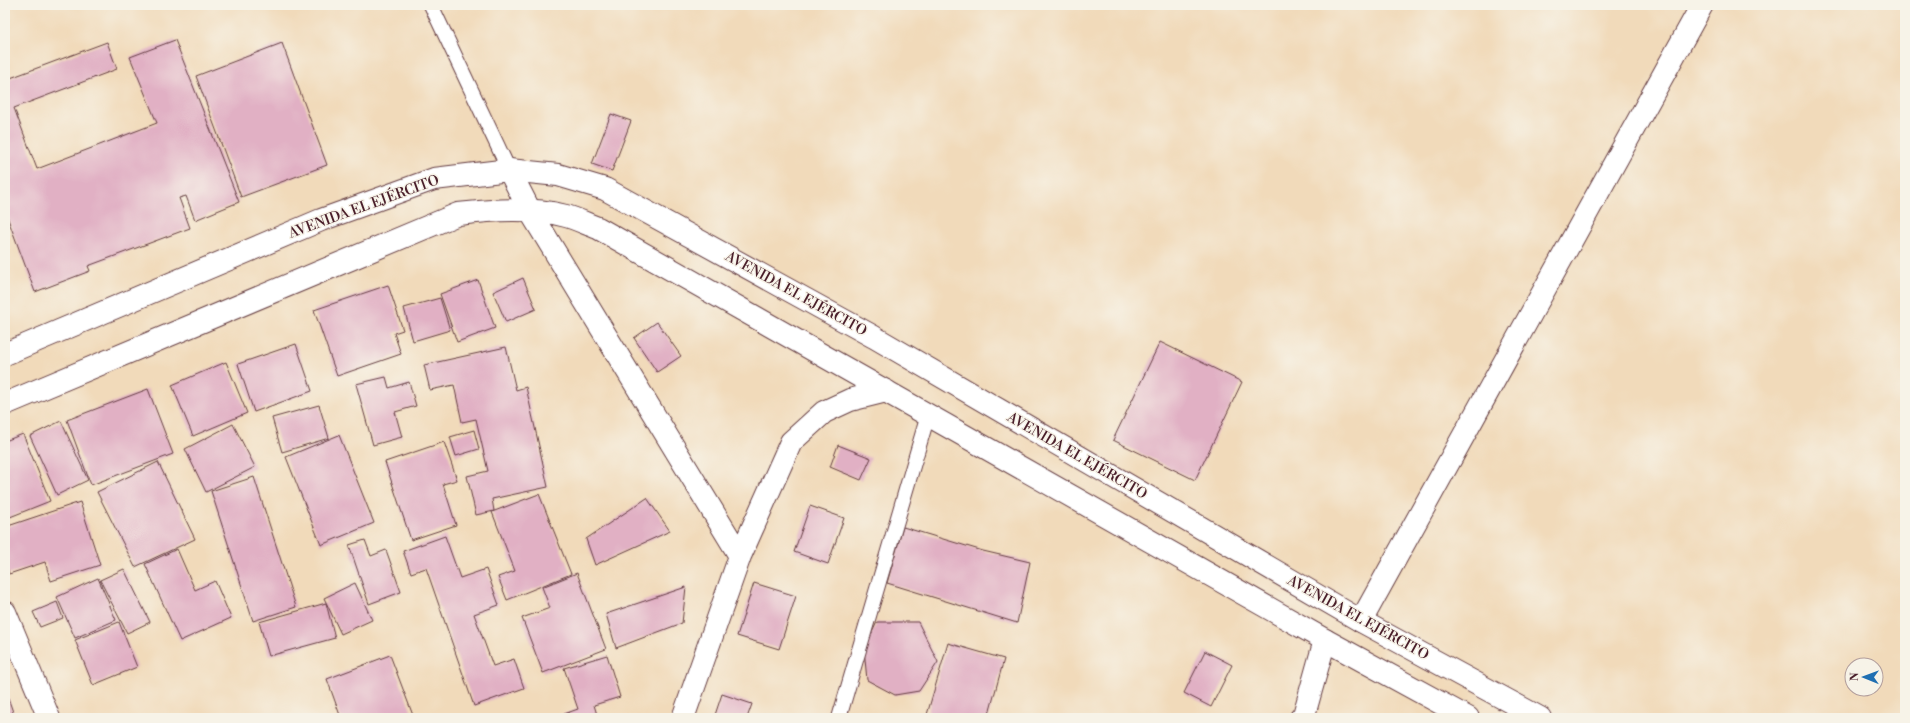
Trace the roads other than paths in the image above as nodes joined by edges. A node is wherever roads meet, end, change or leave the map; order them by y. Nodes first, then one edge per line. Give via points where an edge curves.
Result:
1 (431, 5) edge
2 (1702, 5) edge
3 (509, 170) junction
4 (530, 211) junction
5 (5, 354) edge
6 (886, 391) junction
7 (5, 404) edge
8 (928, 415) junction
9 (740, 556) junction
10 (5, 612) edge
11 (1361, 621) junction
12 (1325, 640) junction
13 (49, 718) edge
14 (683, 718) edge
15 (839, 718) edge
16 (1301, 718) edge
17 (1468, 718) edge
18 (1540, 718) edge

1 - 3 lane
2 - 11 street
3 - 4 street
3 - 5 street, AVENIDA EL EJÉRCITO via 434,179 321,220
3 - 11 street, AVENIDA EL EJÉRCITO via 558,175 605,189 874,337
4 - 6 street via 566,216 598,228
4 - 7 street via 492,210 458,214
4 - 9 street
6 - 8 street
6 - 9 street via 850,400 824,412 791,442
8 - 12 street
8 - 15 lane
9 - 14 street
10 - 13 street
11 - 18 street, AVENIDA EL EJÉRCITO
12 - 16 street
12 - 17 street

